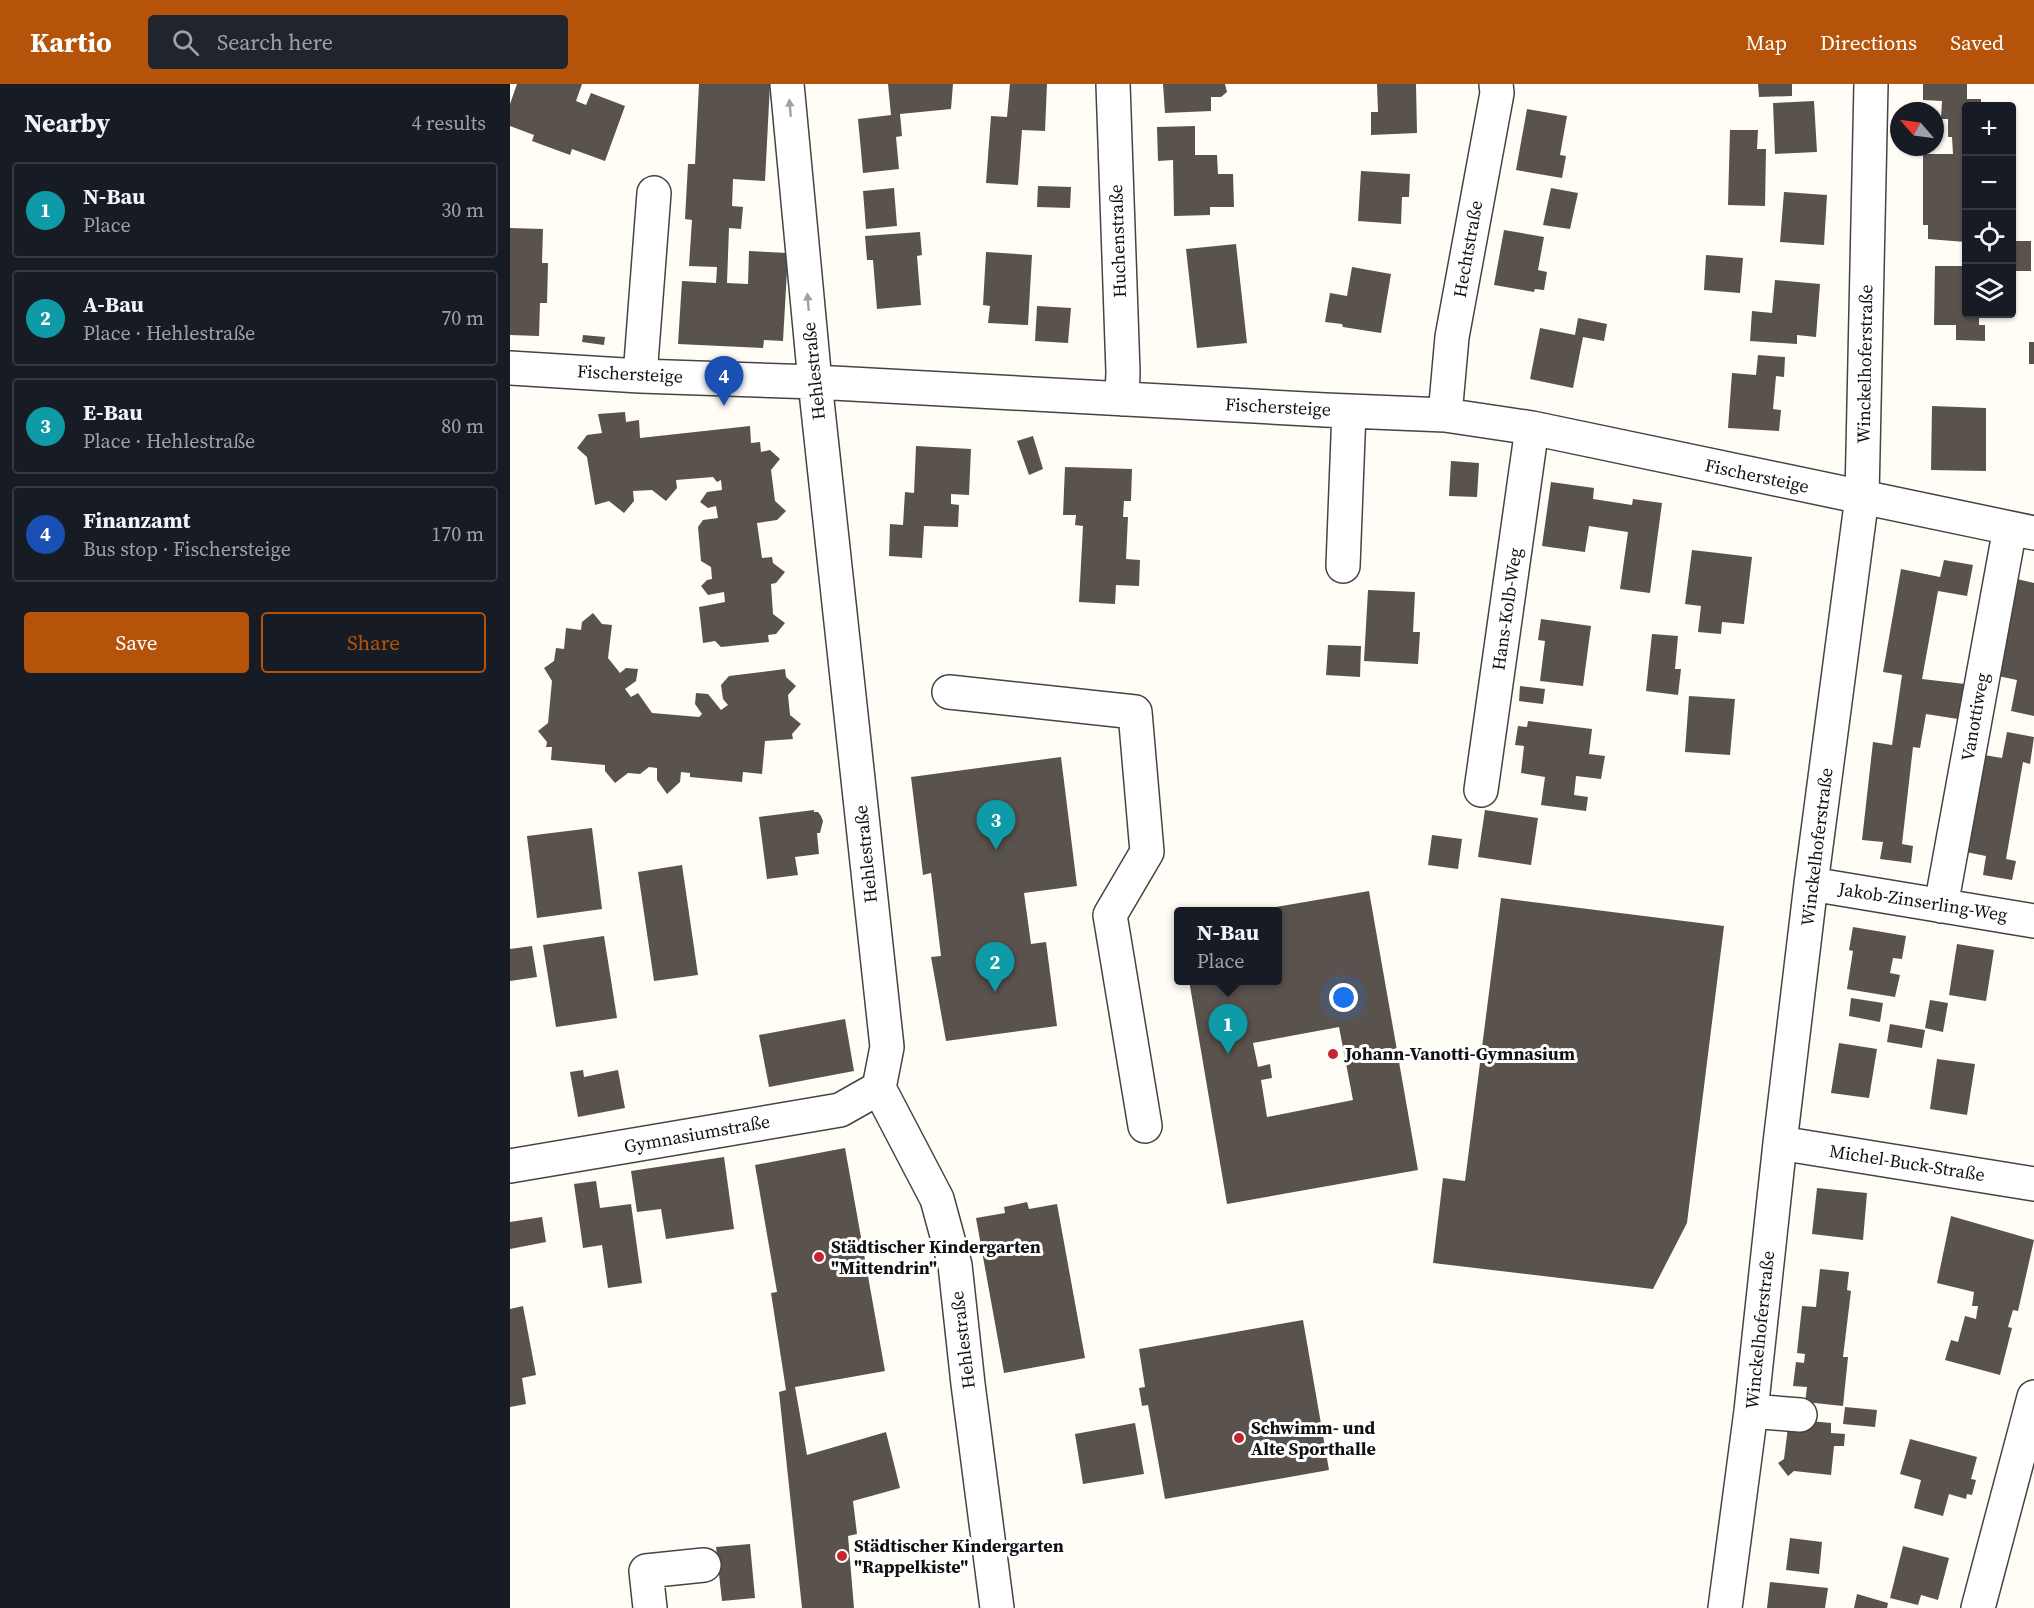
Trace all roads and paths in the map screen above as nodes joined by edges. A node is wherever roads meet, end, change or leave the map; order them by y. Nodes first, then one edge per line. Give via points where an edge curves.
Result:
1 (788, 84) edge
2 (1113, 84) edge
3 (1496, 84) edge
4 (1871, 84) edge
5 (654, 193) dead end
6 (510, 368) edge
7 (640, 375) junction
8 (815, 382) junction
9 (1122, 399) junction
10 (1349, 411) junction
11 (1445, 415) junction
12 (1532, 428) junction
13 (1862, 497) junction
14 (2022, 531) edge
15 (1342, 566) dead end
16 (949, 692) dead end
17 (1481, 790) dead end
18 (1811, 884) junction
19 (1941, 906) junction
20 (2034, 921) edge
21 (879, 1088) junction
22 (1145, 1126) dead end
23 (1780, 1143) junction
24 (510, 1166) edge
25 (2034, 1184) edge
26 (2034, 1397) edge
27 (1751, 1411) junction
28 (1800, 1415) dead end
29 (704, 1565) dead end
30 (650, 1608) edge
31 (997, 1608) edge
32 (1725, 1608) edge
33 (1978, 1608) edge

8 -> 1 street, Hehlestraße
2 - 9 street, Huchenstraße
3 - 11 street, Hechtstraße via 1452,337
4 - 13 street, Winckelhoferstraße
5 - 7 street
6 - 7 street, Fischersteige
7 - 8 street, Fischersteige
8 - 9 street, Fischersteige
8 - 21 street, Hehlestraße via 887,1047
9 - 10 street, Fischersteige
10 - 11 street, Fischersteige
10 - 15 street
11 - 12 street, Fischersteige
12 - 13 street, Fischersteige
12 - 17 street, Hans-Kolb-Weg
13 - 14 street, Fischersteige
13 - 18 street, Winckelhoferstraße
14 - 19 street, Vanottiweg
16 - 22 street via 1135,712 1147,852 1110,915
18 - 19 street, Jakob-Zinserling-Weg
18 - 23 street, Winckelhoferstraße
19 - 20 street, Jakob-Zinserling-Weg
21 - 24 street, Gymnasiumstraße via 840,1110
21 - 31 street, Hehlestraße via 937,1199 955,1265
23 - 25 street, Michel-Buck-Straße
23 - 27 street, Winckelhoferstraße
26 - 33 street
27 - 28 street
27 - 32 street, Winckelhoferstraße
29 - 30 street via 646,1571

